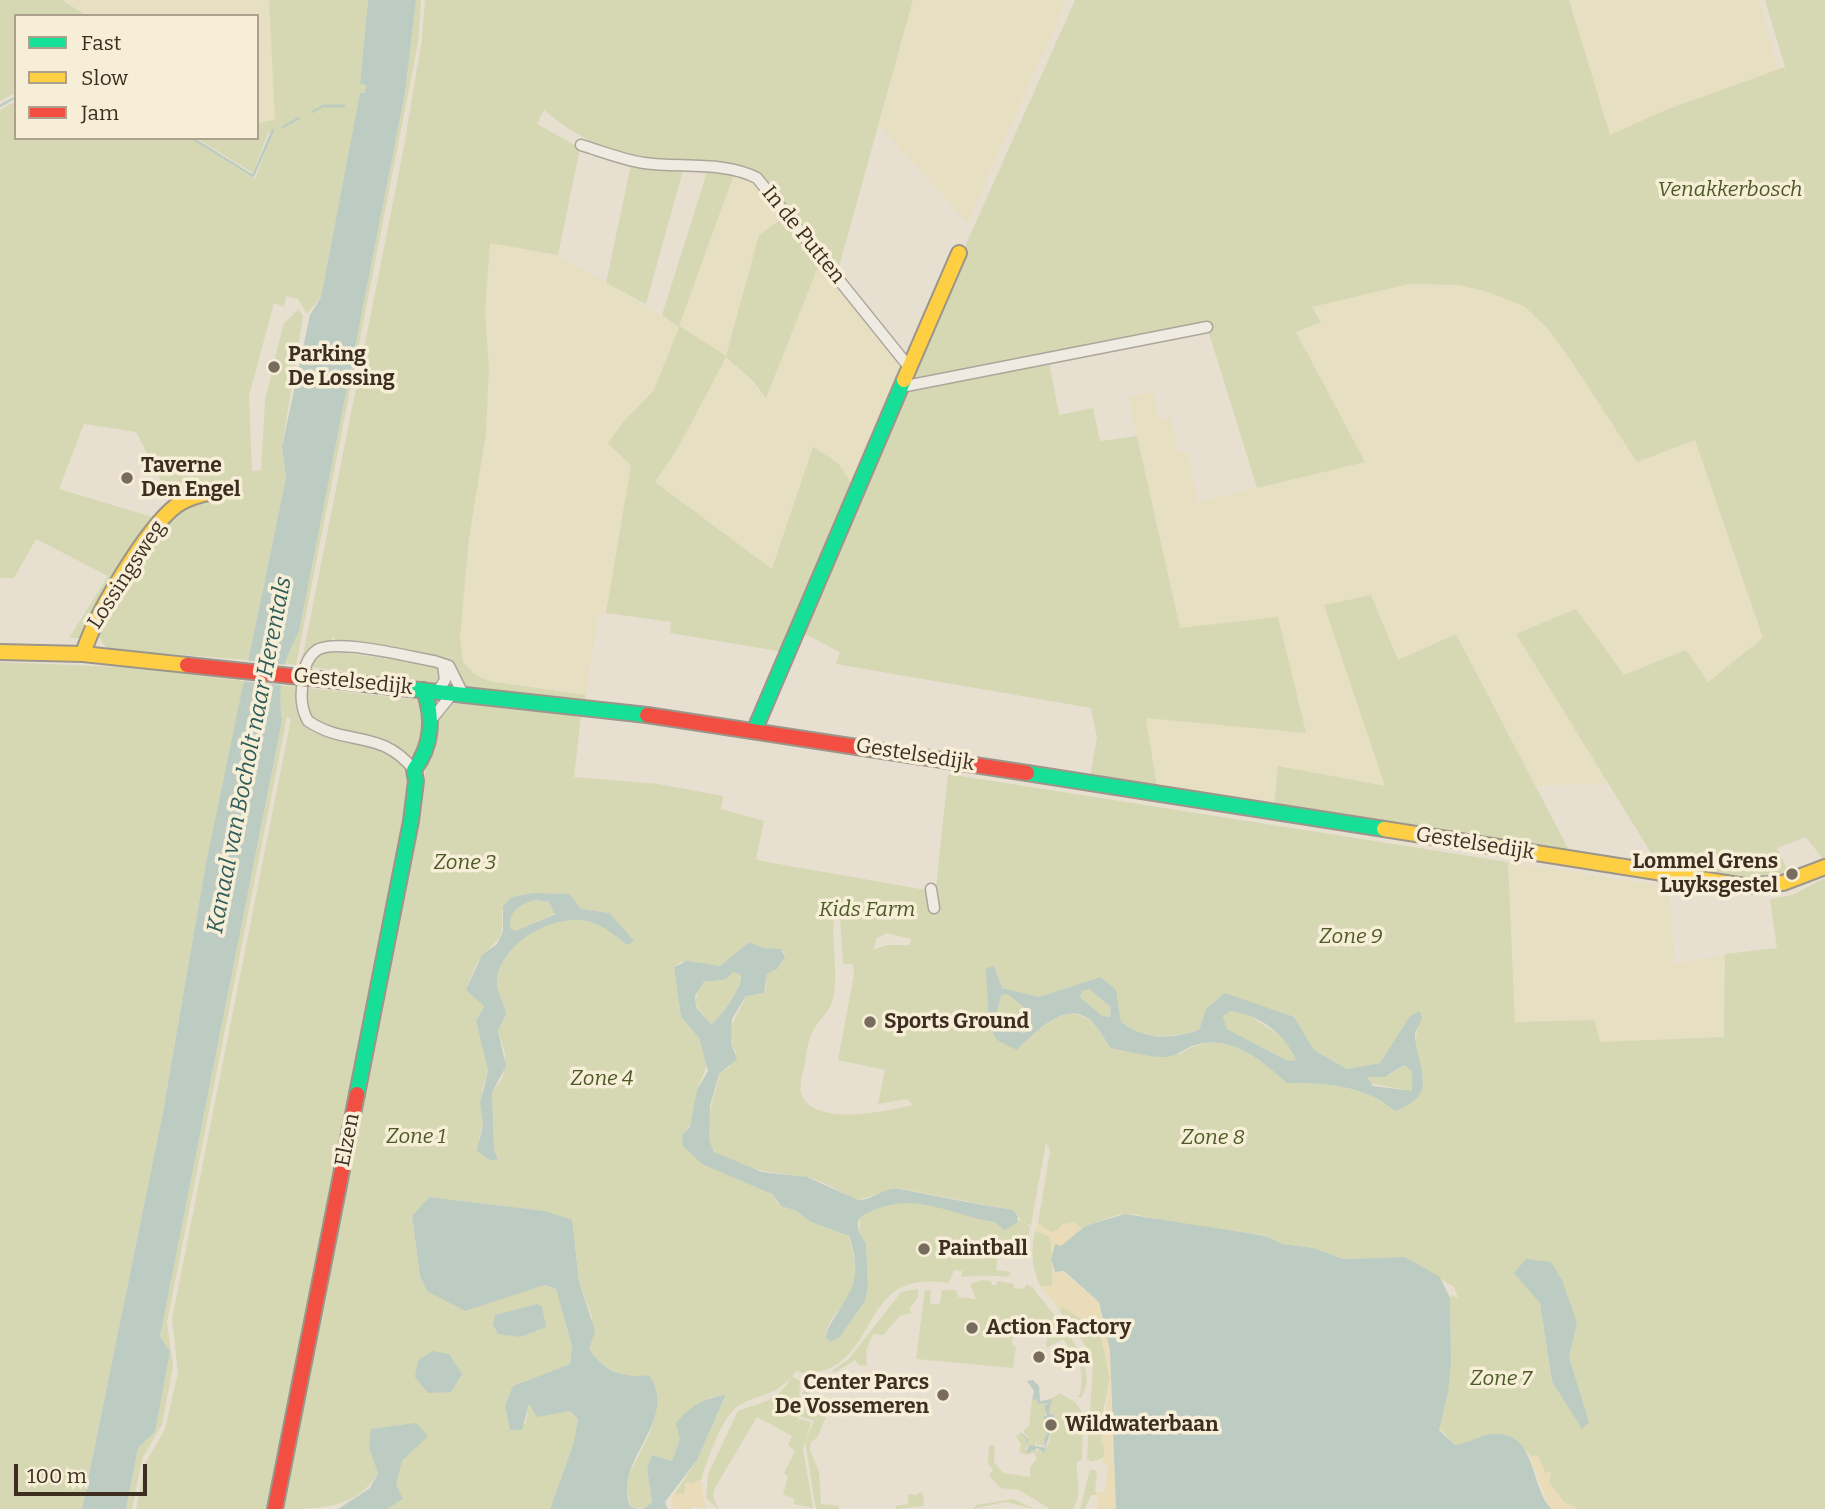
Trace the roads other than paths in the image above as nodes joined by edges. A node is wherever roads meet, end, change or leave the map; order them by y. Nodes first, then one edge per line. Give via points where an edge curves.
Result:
1 (581, 145) dead end
2 (959, 253) dead end
3 (1207, 327) dead end
4 (909, 367) junction
5 (901, 387) junction
6 (223, 490) dead end
7 (0, 652) edge
8 (83, 654) junction
9 (443, 664) junction
10 (445, 692) junction
11 (431, 720) junction
12 (755, 729) junction
13 (414, 770) junction
14 (1824, 867) edge
15 (931, 889) dead end
16 (934, 908) dead end
17 (275, 1509) edge

1 - 4 street, In de Putten via 643,163 734,171 757,178
2 - 4 main road
3 - 5 street
4 - 5 main road
5 - 12 main road
6 - 8 main road, Lossingsweg via 178,503 170,511 135,557 88,634
7 - 8 main road, Gestelsedijk
8 - 10 main road, Gestelsedijk, bridge
9 - 10 street, Elzen
9 - 10 street, Elzen via 453,674
9 - 13 street via 334,645 315,651 304,667 301,702 308,721 329,732 386,745
10 - 11 street, Elzen
10 - 11 main road, Elzen via 430,706
10 - 12 main road, Gestelsedijk
11 - 13 main road, Elzen via 422,761
12 - 14 main road, Gestelsedijk via 1745,886 1783,883
13 - 17 main road, Elzen via 413,813
15 - 16 street

